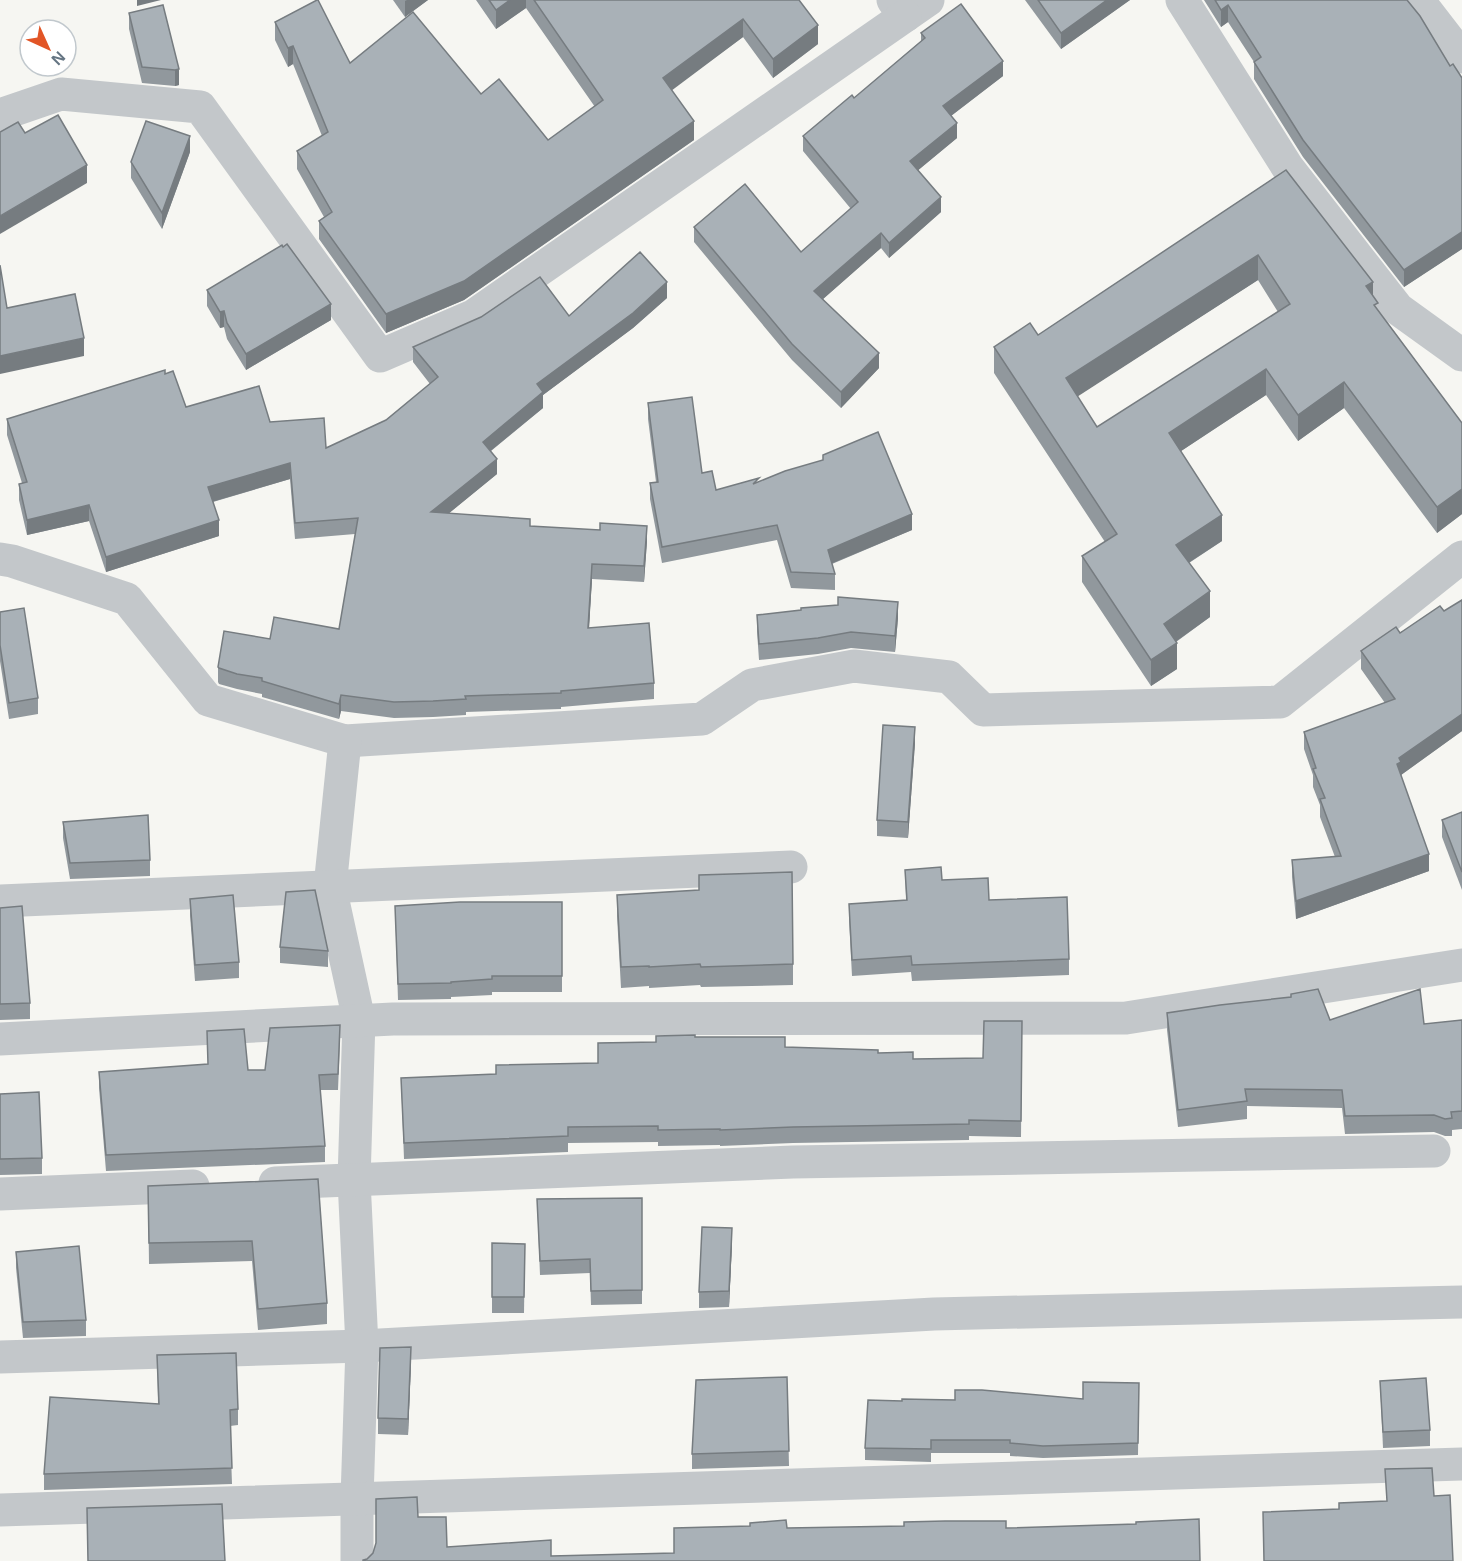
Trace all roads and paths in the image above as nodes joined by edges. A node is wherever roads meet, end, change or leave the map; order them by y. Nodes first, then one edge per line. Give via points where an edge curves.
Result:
1 (1182, 0) edge
2 (1418, 0) edge
3 (909, 5) edge
4 (1462, 57) edge
5 (0, 115) edge
6 (1462, 355) edge
7 (1462, 557) edge
8 (0, 559) edge
9 (345, 741) junction
10 (791, 867) dead end
11 (330, 887) junction
12 (0, 901) edge
13 (1462, 965) edge
14 (359, 1020) junction
15 (0, 1039) edge
16 (1434, 1151) dead end
17 (354, 1180) junction
18 (0, 1194) edge
19 (1462, 1302) edge
20 (362, 1346) junction
21 (0, 1357) edge
22 (1462, 1464) edge
23 (357, 1498) junction
24 (0, 1510) edge
25 (357, 1561) edge

1 - 6 street via 1288,168 1398,309
2 - 4 street
3 - 5 street via 473,316 380,356 200,107 61,94
7 - 9 street via 1280,702 983,710 949,677 854,666 752,685 702,719
8 - 9 street via 127,599 208,700
9 - 11 street
10 - 11 street
11 - 12 street
11 - 14 street
13 - 14 street via 1126,1018
14 - 15 street
14 - 17 street
16 - 17 street via 793,1162
17 - 18 street
17 - 20 street
19 - 20 street via 934,1314
20 - 21 street
20 - 23 street
22 - 23 street
23 - 24 street
23 - 25 street

